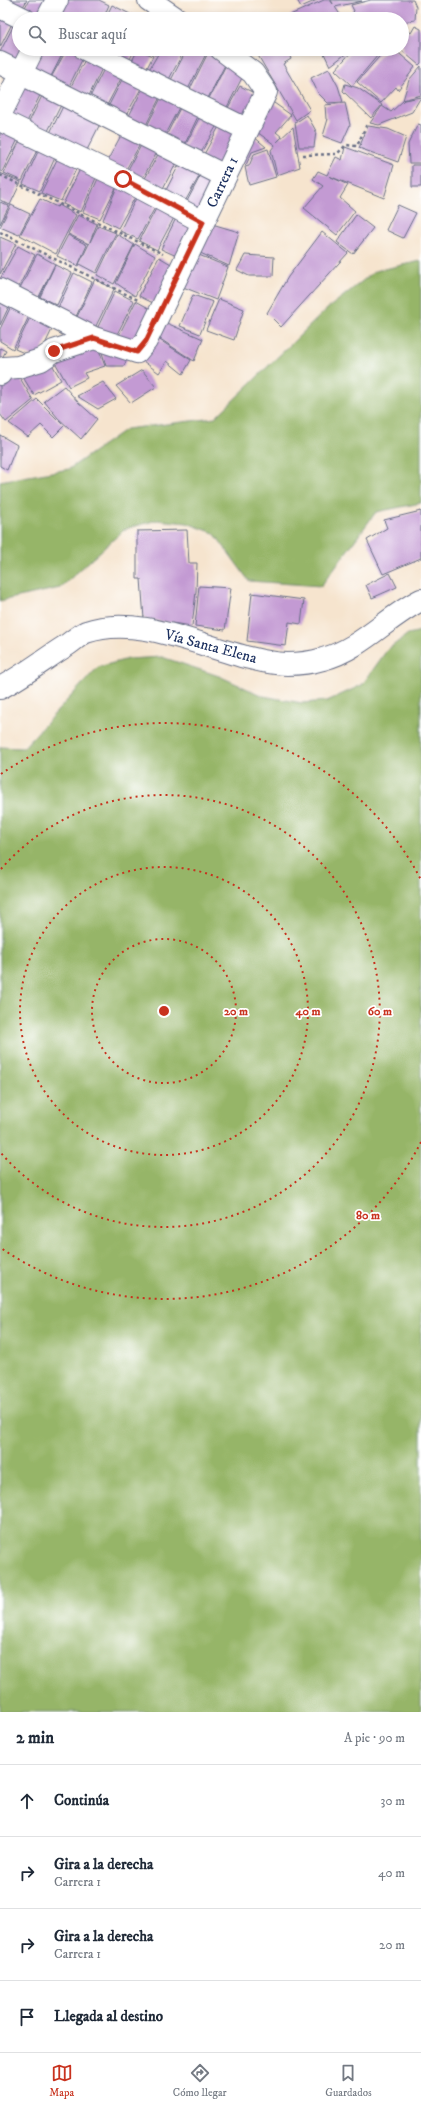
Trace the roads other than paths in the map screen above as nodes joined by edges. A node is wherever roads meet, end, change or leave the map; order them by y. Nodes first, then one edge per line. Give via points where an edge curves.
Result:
1 (57, 0) edge
2 (149, 0) edge
3 (0, 7) edge
4 (51, 12) edge
5 (167, 12) edge
6 (12, 13) edge
7 (30, 56) edge
8 (99, 56) edge
9 (230, 56) edge
10 (0, 63) edge
11 (21, 73) junction
12 (0, 116) edge
13 (0, 120) edge
14 (246, 129) junction
15 (225, 176) junction
16 (203, 222) junction
17 (0, 290) edge
18 (94, 338) junction
19 (0, 374) edge
20 (421, 600) edge
21 (0, 688) edge

1 - 4 street
2 - 5 street
3 - 6 street
7 - 11 street
8 - 14 street
9 - 14 street, Carrera 1 via 253,73 266,92
10 - 11 street
11 - 12 street
11 - 15 street
13 - 16 street via 123,179
14 - 15 street, Carrera 1
15 - 16 street, Carrera 1
16 - 18 street, Carrera 1 via 146,341 137,352
17 - 18 street
18 - 19 street via 54,351 41,360 4,368
20 - 21 street, Vía Santa Elena via 401,610 351,648 324,659 288,664 266,662 145,628 114,628 86,632 20,678

